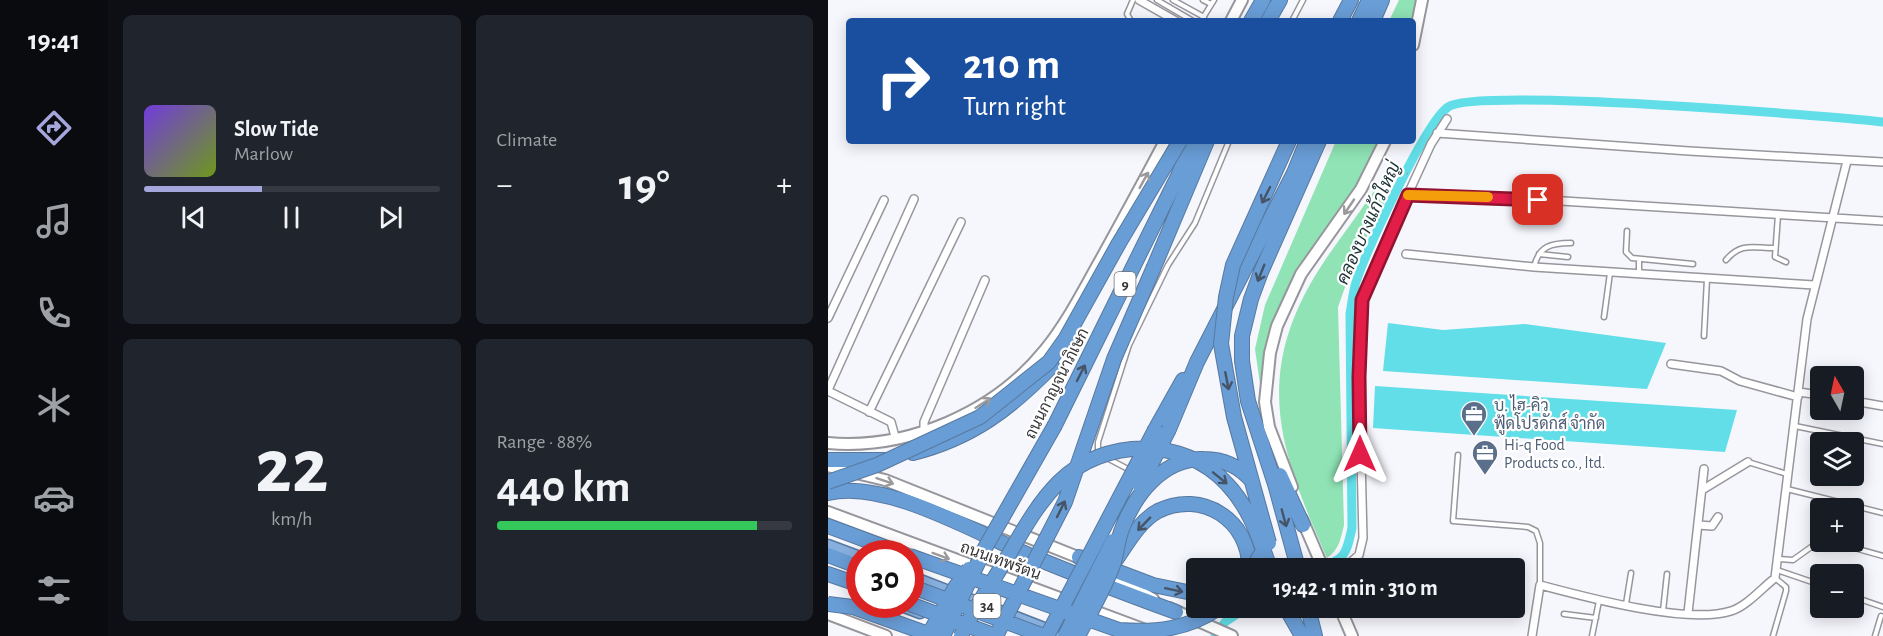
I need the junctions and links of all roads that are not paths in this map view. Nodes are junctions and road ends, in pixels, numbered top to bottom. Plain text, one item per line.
1 (1133, 0) edge
2 (1139, 0) edge
3 (1156, 0) edge
4 (1173, 0) edge
5 (1203, 0) edge
6 (1242, 0) edge
7 (1257, 0) edge
8 (1263, 0) edge
9 (1280, 0) edge
10 (1303, 0) edge
11 (1351, 0) edge
12 (1369, 0) edge
13 (1382, 0) edge
14 (1422, 0) edge
15 (1212, 2) edge
16 (1129, 18) edge
17 (1171, 18) edge
18 (1187, 18) edge
19 (1200, 18) edge
20 (1203, 18) edge
21 (1233, 18) edge
22 (1248, 18) edge
23 (1253, 18) edge
24 (1270, 18) edge
25 (1294, 18) edge
26 (1342, 18) edge
27 (1360, 18) edge
28 (1373, 18) edge
29 (1416, 23) edge
30 (1447, 119) dead end
31 (1437, 133) junction
32 (1164, 144) edge
33 (1180, 144) edge
34 (1180, 144) edge
35 (1191, 144) edge
36 (1206, 144) edge
37 (1228, 144) edge
38 (1288, 144) edge
39 (1306, 144) edge
40 (1318, 144) edge
41 (1383, 144) edge
42 (1847, 161) junction
43 (1883, 162) edge
44 (1408, 195) junction
45 (914, 199) dead end
46 (884, 200) dead end
47 (1778, 215) junction
48 (1834, 218) junction
49 (1883, 221) edge
50 (961, 222) dead end
51 (1627, 231) dead end
52 (1571, 243) dead end
53 (1774, 248) junction
54 (1406, 254) dead end
55 (1538, 254) junction
56 (1568, 257) dead end
57 (1639, 259) junction
58 (1726, 260) dead end
59 (1786, 262) dead end
60 (1693, 264) dead end
61 (1534, 267) junction
62 (1610, 272) junction
63 (1639, 274) junction
64 (1707, 279) junction
65 (985, 280) dead end
66 (1814, 285) junction
67 (1604, 317) dead end
68 (828, 318) edge
69 (1704, 336) dead end
70 (1671, 364) dead end
71 (828, 391) edge
72 (1798, 394) junction
73 (1810, 395) edge
74 (1248, 402) junction
75 (1864, 403) edge
76 (1883, 406) edge
77 (868, 412) junction
78 (1794, 426) junction
79 (1162, 430) junction
80 (924, 432) junction
81 (896, 440) junction
82 (828, 443) edge
83 (1883, 444) edge
84 (1458, 455) dead end
85 (828, 460) edge
86 (1748, 462) joint
87 (828, 466) edge
88 (1126, 468) dead end
89 (1704, 469) dead end
90 (1788, 474) junction
91 (828, 482) edge
92 (1786, 488) junction
93 (1702, 490) junction
94 (828, 493) edge
95 (828, 512) edge
96 (1883, 513) edge
97 (1718, 517) dead end
98 (1303, 525) junction
99 (1698, 525) junction
100 (828, 526) edge
101 (866, 540) edge
102 (828, 546) edge
103 (985, 548) junction
104 (1810, 548) edge
105 (1864, 551) edge
106 (846, 553) edge
107 (828, 555) edge
108 (1883, 556) edge
109 (1079, 557) junction
110 (1250, 558) edge
111 (1258, 558) edge
112 (1266, 558) edge
113 (1273, 558) edge
114 (1295, 558) edge
115 (1318, 558) edge
116 (1356, 558) edge
117 (1779, 559) junction
118 (924, 561) edge
119 (846, 562) edge
120 (1113, 564) junction
121 (1630, 573) dead end
122 (1667, 574) dead end
123 (1776, 574) junction
124 (831, 579) edge
125 (924, 582) edge
126 (1810, 582) edge
127 (846, 584) edge
128 (1540, 585) junction
129 (924, 591) edge
130 (1186, 593) edge
131 (1864, 600) edge
132 (1599, 601) junction
133 (828, 604) edge
134 (1626, 604) junction
135 (1883, 607) edge
136 (924, 609) edge
137 (1663, 611) junction
138 (1176, 612) junction
139 (1688, 613) junction
140 (828, 614) edge
141 (924, 614) edge
142 (1564, 614) dead end
143 (1881, 616) dead end
144 (1199, 618) edge
145 (1292, 618) edge
146 (1310, 618) edge
147 (1344, 618) edge
148 (1596, 618) junction
149 (886, 636) edge
150 (928, 636) edge
151 (934, 636) edge
152 (943, 636) edge
153 (961, 636) edge
154 (982, 636) edge
155 (996, 636) edge
156 (1046, 636) edge
157 (1064, 636) edge
158 (1078, 636) edge
159 (1163, 636) edge
160 (1232, 636) edge
161 (1302, 636) edge
162 (1315, 636) edge
163 (1352, 636) edge
164 (1532, 636) edge
165 (1593, 636) edge
166 (1773, 636) edge
167 (1875, 636) edge

1 - 16 lane
2 - 17 street
3 - 18 lane
4 - 19 lane
5 - 15 lane
6 - 21 main road
7 - 22 highway
8 - 23 highway
9 - 24 highway
10 - 25 lane
11 - 26 highway
12 - 27 highway
13 - 28 highway
14 - 29 main road
15 - 20 lane
30 - 31 street
31 - 42 street
31 - 44 street
80 -> 32 main road
33 - 85 highway
34 - 91 highway, bridge
103 -> 35 highway, ถนนกาญจนาภิเษก / 9, bridge
155 -> 36 highway, bridge
37 - 88 lane
38 -> 113 highway, bridge
39 - 79 highway
40 -> 74 highway
41 -> 98 main road
42 - 43 street
42 - 48 street
44 - 47 street
44 - 116 street
45 - 71 street
46 - 68 street
47 - 48 street
47 - 53 lane
48 - 49 street
48 - 66 street
50 - 77 street
51 - 57 lane
52 - 55 lane
53 - 58 lane
53 - 59 lane
54 - 61 street
55 - 56 lane
55 - 61 lane
57 - 60 lane
57 - 63 lane
61 - 62 street
62 - 63 street
62 - 67 lane
63 - 64 street
64 - 66 street
64 - 69 lane
65 - 80 street
66 - 72 street
70 - 72 street
71 - 77 street
72 - 73 street
72 - 78 street
74 - 98 highway
74 -> 114 highway
75 - 76 street
77 - 81 street
78 - 83 lane
78 - 90 street
79 - 156 highway, bridge
79 - 157 highway, bridge
80 - 81 main road
81 - 82 main road
84 - 128 lane
86 - 90 lane
86 - 93 street
87 -> 109 main road
89 - 93 street
90 - 92 street
92 - 96 lane
92 - 117 street
93 - 99 street
94 - 138 highway
95 -> 159 main road, ถนนเทพรัตน / 34
97 - 99 street
98 - 115 main road
99 - 139 street
100 - 101 highway
102 - 106 highway
103 - 150 highway, bridge
103 - 152 highway, ถนนกาญจนาภิเษก / 9, bridge
104 - 117 lane
105 - 108 lane
107 - 119 highway
109 -> 130 highway
109 - 138 main road
110 -> 120 highway
111 - 120 highway, bridge
153 -> 112 highway, bridge
117 - 123 street
118 - 144 highway, bridge
120 - 158 highway, bridge
121 - 134 lane
122 - 137 lane
123 - 126 lane
123 - 139 street
123 - 166 lane
124 - 127 highway
125 - 157 highway, 34
128 - 132 street
128 - 164 street
129 - 156 highway, bridge
131 - 135 lane
132 - 134 street
132 - 148 lane
133 - 151 highway, bridge
134 - 137 street
136 - 155 highway, bridge
137 - 139 street
138 - 160 main road
140 - 149 main road
141 - 154 highway, 34
142 - 148 lane
143 - 167 lane
145 - 161 highway
146 - 162 highway
147 - 163 main road
148 - 165 lane

